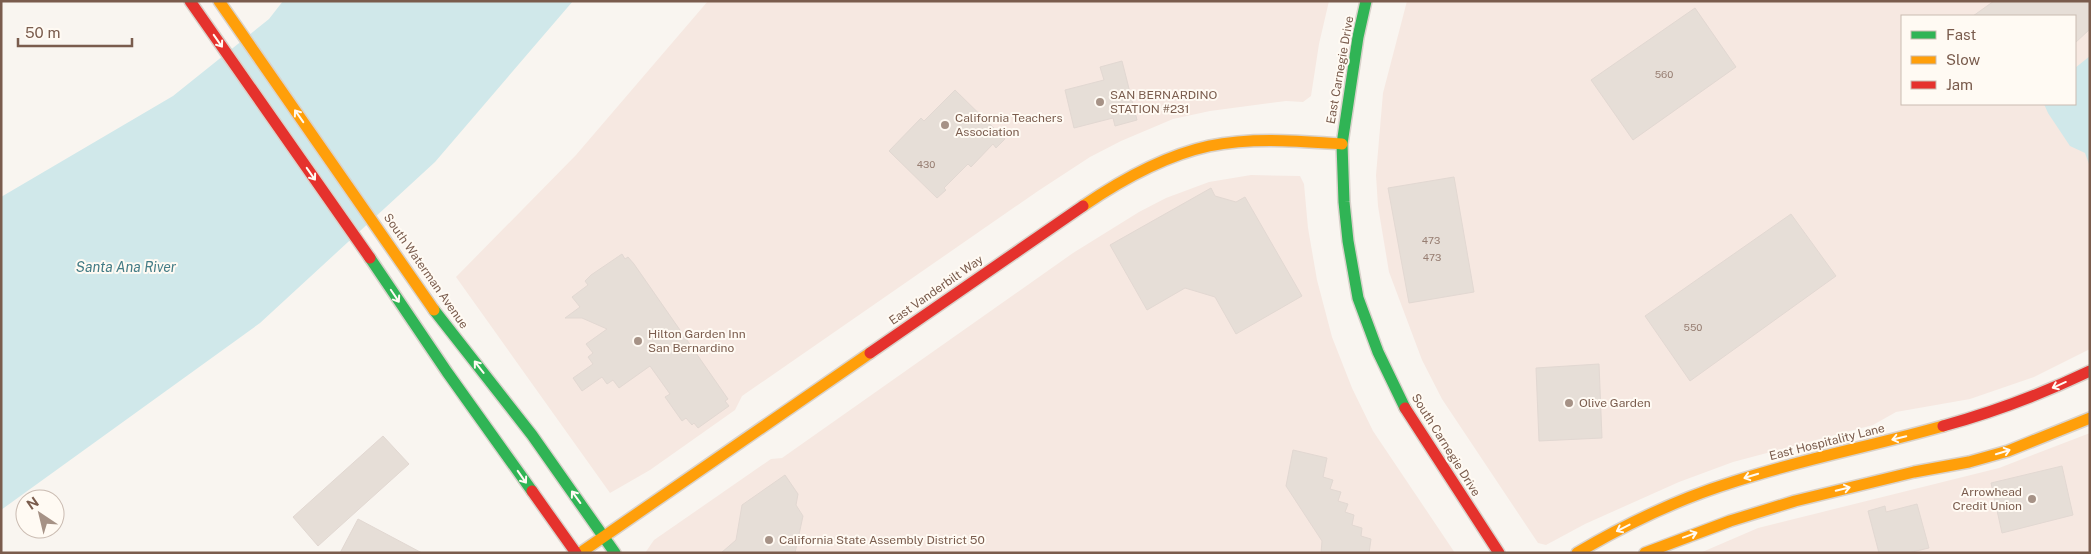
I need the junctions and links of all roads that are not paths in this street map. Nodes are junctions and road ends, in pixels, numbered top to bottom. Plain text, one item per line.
1 (190, 1) edge
2 (219, 1) edge
3 (1366, 1) edge
4 (1342, 144) junction
5 (2090, 371) edge
6 (2090, 418) edge
7 (604, 537) junction
8 (576, 553) edge
9 (580, 553) edge
10 (615, 553) edge
11 (1498, 553) edge
12 (1577, 553) edge
13 (1645, 553) edge

1 -> 8 main road
7 -> 2 main road, South Waterman Avenue
3 - 4 main road, East Carnegie Drive
4 - 7 main road, East Vanderbilt Way
4 - 11 main road, South Carnegie Drive
5 -> 12 main road, East Hospitality Lane
13 -> 6 main road
7 - 9 main road, East Vanderbilt Way
7 - 10 main road, South Waterman Avenue

